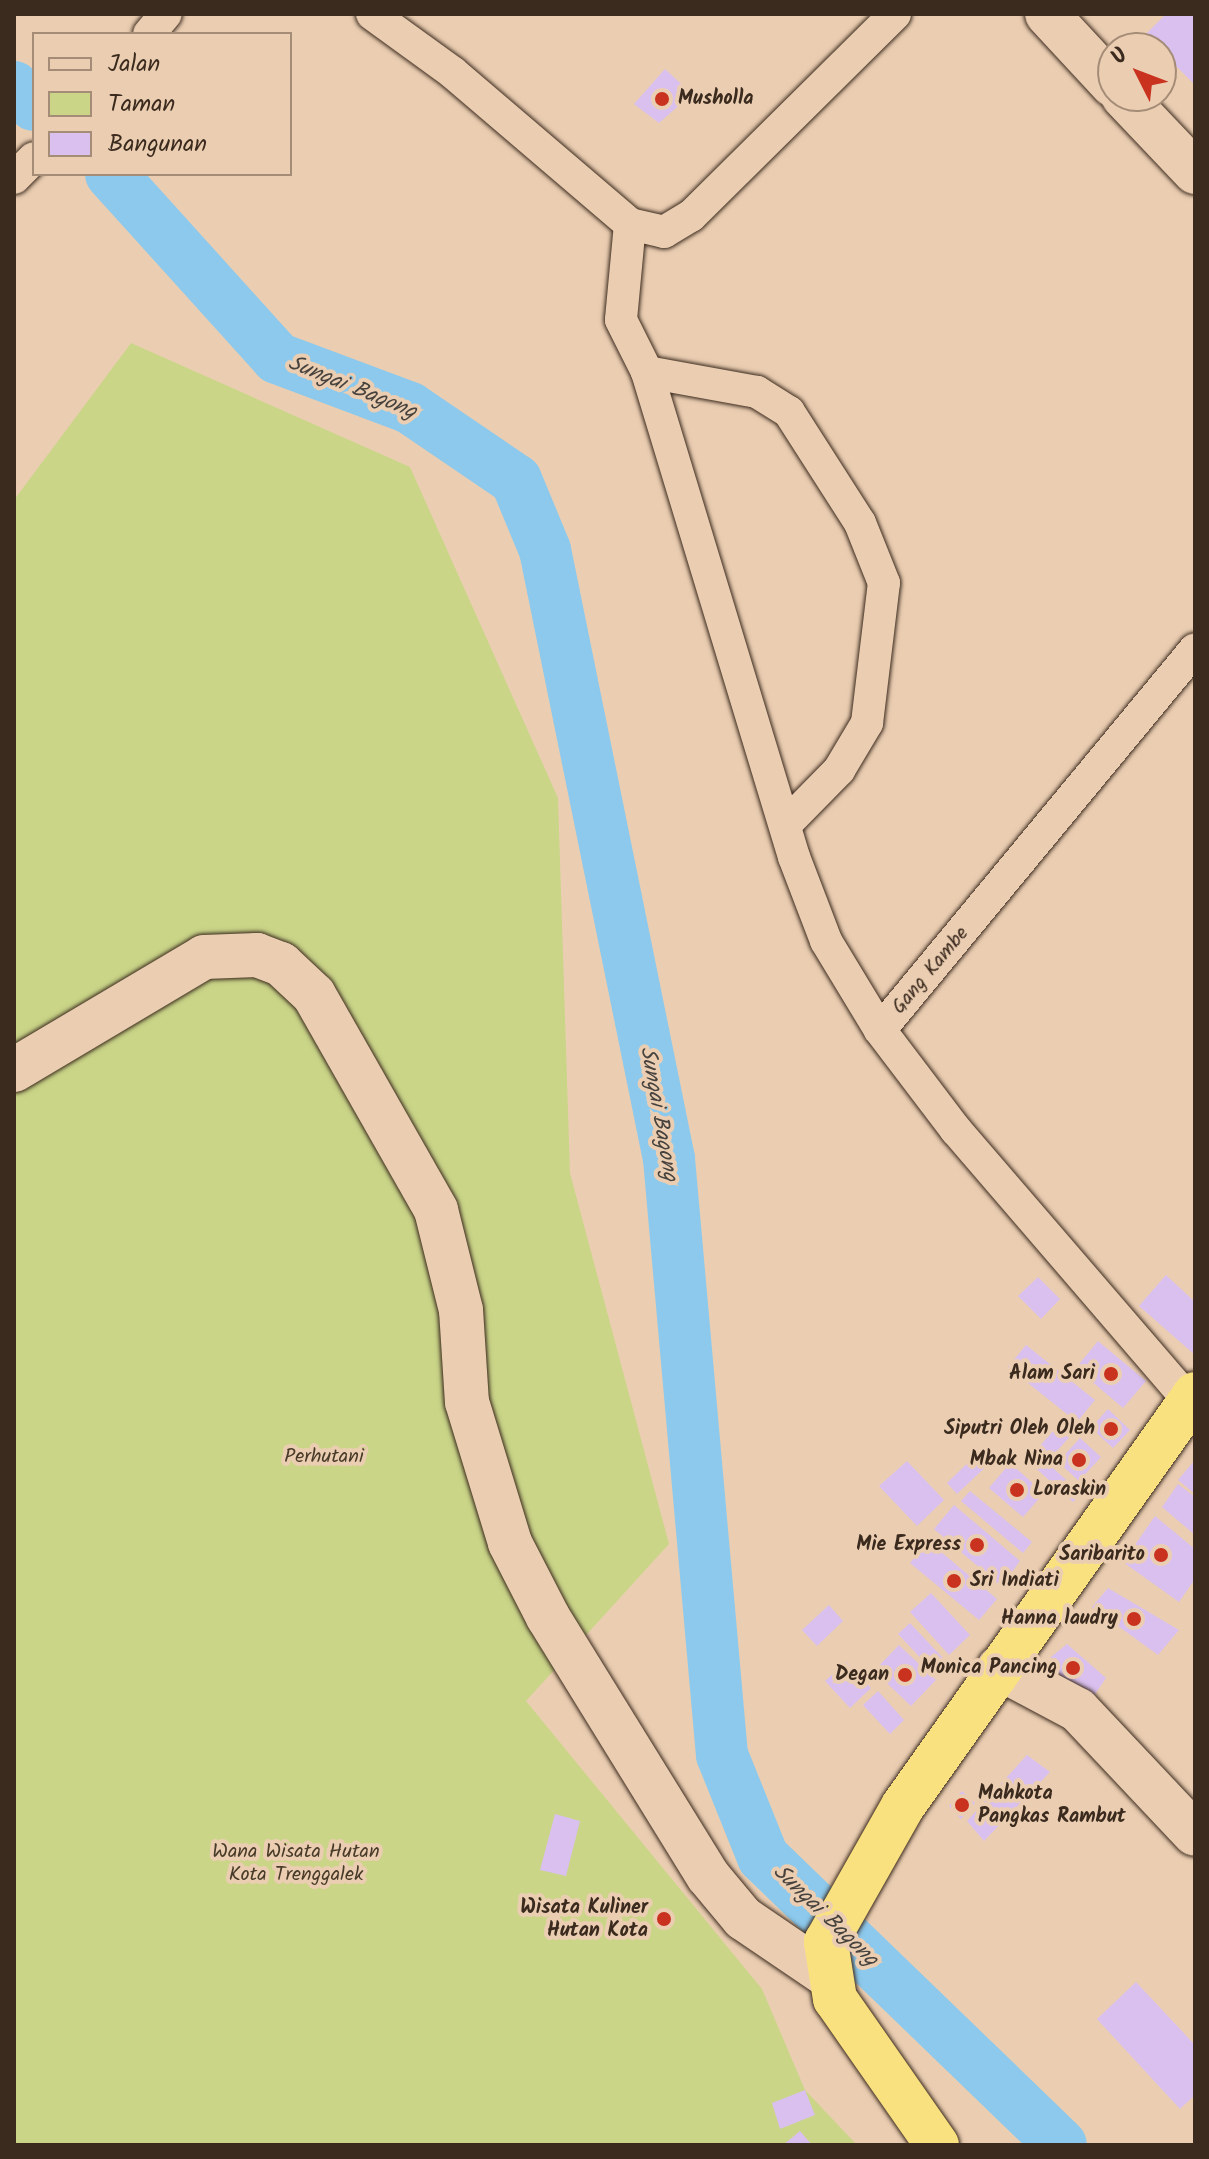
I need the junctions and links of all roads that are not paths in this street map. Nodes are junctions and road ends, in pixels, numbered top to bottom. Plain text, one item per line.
1 (166, 14) edge
2 (372, 14) edge
3 (895, 14) edge
4 (1047, 14) edge
5 (151, 32) edge
6 (1097, 68) edge
7 (1138, 112) edge
8 (1195, 172) edge
9 (630, 224) junction
10 (647, 372) junction
11 (1195, 649) edge
12 (786, 824) junction
13 (880, 1030) junction
14 (14, 1070) edge
15 (1192, 1398) edge
16 (999, 1668) junction
17 (1194, 1831) edge
18 (827, 1958) junction
19 (937, 2145) edge

1 - 5 street
2 - 9 street
3 - 9 street
4 - 6 street
7 - 8 street
9 - 10 street
10 - 12 street
10 - 12 street
11 - 13 street, Gang Kambe
12 - 13 street
13 - 15 street, Gang Kambe
14 - 18 street
15 - 16 highway
16 - 17 street
16 - 18 highway
18 - 19 highway

